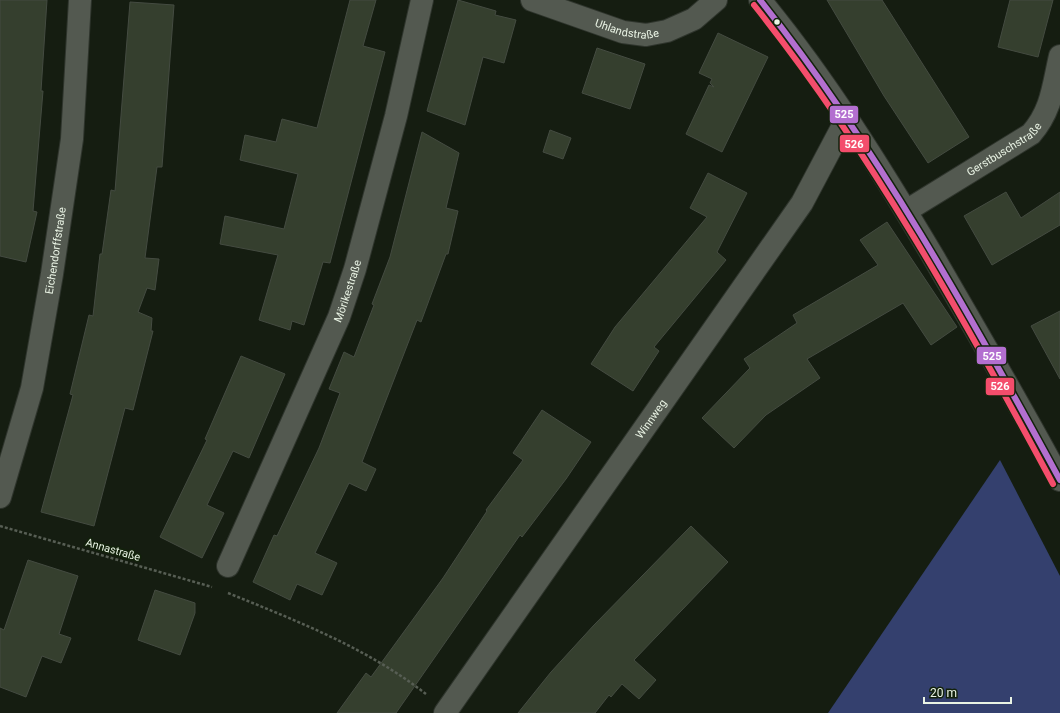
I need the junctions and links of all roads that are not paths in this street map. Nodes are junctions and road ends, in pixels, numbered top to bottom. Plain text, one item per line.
1 (80, 0) edge
2 (422, 0) edge
3 (532, 0) edge
4 (716, 0) edge
5 (760, 0) edge
6 (1060, 56) edge
7 (847, 118) junction
8 (906, 211) junction
9 (1060, 480) edge
10 (0, 497) edge
11 (228, 566) dead end
12 (446, 712) edge

1 - 10 street, Eichendorffstraße
2 - 11 street, Mörikestraße
3 - 4 street, Uhlandstraße
5 - 7 street
6 - 8 street, Gerstbuschstraße
7 - 8 street
7 - 12 street, Winnweg
8 - 9 street

